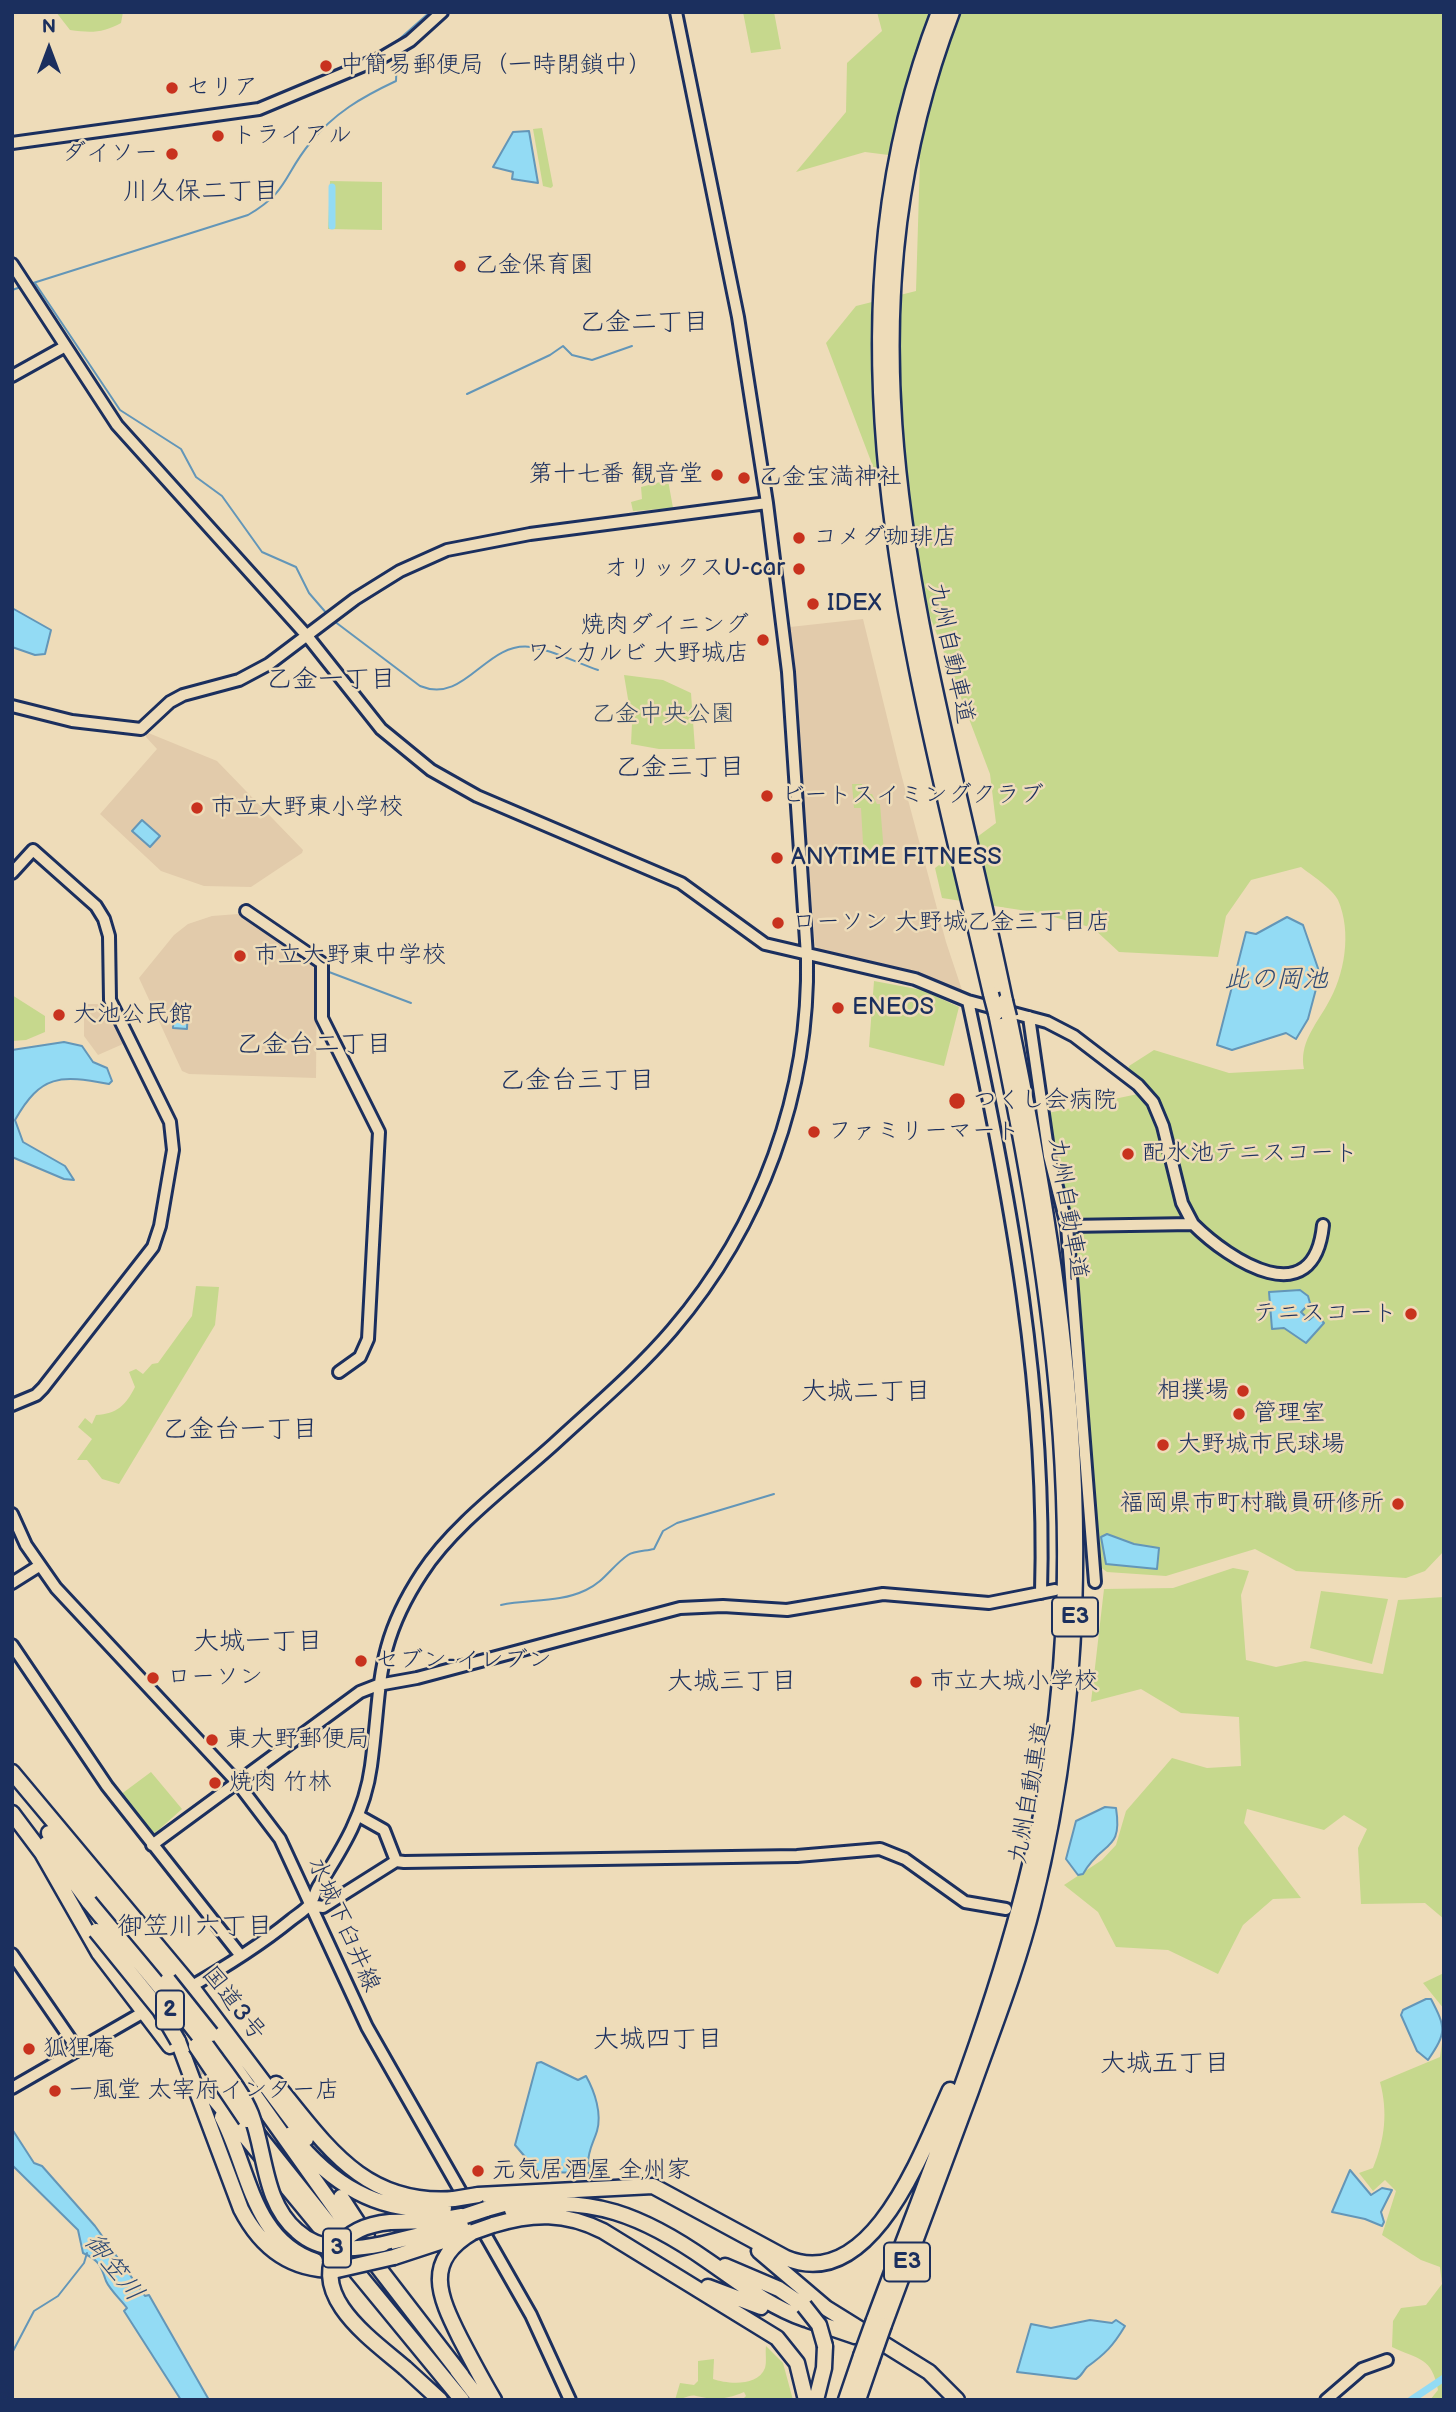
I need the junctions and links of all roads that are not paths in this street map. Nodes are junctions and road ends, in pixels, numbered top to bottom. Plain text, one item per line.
1 (442, 12) edge
2 (677, 12) edge
3 (939, 12) edge
4 (952, 12) edge
5 (12, 143) edge
6 (12, 264) edge
7 (64, 347) junction
8 (12, 376) edge
9 (767, 503) junction
10 (308, 637) junction
11 (12, 706) edge
12 (12, 873) edge
13 (246, 911) dead end
14 (807, 956) junction
15 (968, 1000) junction
16 (1003, 1010) junction
17 (1029, 1017) junction
18 (1193, 1224) junction
19 (1323, 1225) dead end
20 (1068, 1226) junction
21 (339, 1372) dead end
22 (12, 1405) edge
23 (12, 1514) edge
24 (39, 1566) junction
25 (1095, 1582) dead end
26 (12, 1583) edge
27 (1055, 1590) dead end
28 (1041, 1593) junction
29 (12, 1645) edge
30 (377, 1685) junction
31 (12, 1772) edge
32 (236, 1781) junction
33 (12, 1784) edge
34 (12, 1800) edge
35 (12, 1813) edge
36 (359, 1816) junction
37 (152, 1845) junction
38 (42, 1853) junction
39 (1032, 1858) junction
40 (396, 1861) junction
41 (89, 1902) junction
42 (310, 1905) junction
43 (1006, 1909) dead end
44 (12, 1954) edge
45 (241, 1956) junction
46 (191, 1986) junction
47 (208, 2007) junction
48 (143, 2013) junction
49 (174, 2043) junction
50 (78, 2050) junction
51 (12, 2088) edge
52 (298, 2143) junction
53 (341, 2197) tunnel mouth
54 (486, 2210) junction
55 (464, 2215) junction
56 (724, 2225) junction
57 (337, 2267) junction
58 (690, 2282) junction
59 (805, 2312) junction
60 (883, 2324) junction
61 (1387, 2360) dead end
62 (870, 2361) junction
63 (456, 2381) junction
64 (440, 2400) edge
65 (461, 2400) edge
66 (480, 2400) edge
67 (494, 2400) edge
68 (570, 2400) edge
69 (806, 2400) edge
70 (816, 2400) edge
71 (846, 2400) edge
72 (858, 2400) edge
73 (869, 2400) edge
74 (947, 2400) edge
75 (957, 2400) edge
76 (1326, 2400) edge

1 - 5 street
2 - 9 street
3 - 16 highway, 九州自動車道 / E3, bridge
4 - 16 highway, 九州自動車道 / E3
6 - 7 street
7 - 8 street
7 - 10 street
9 - 10 street
9 - 14 street
10 - 11 street
10 - 14 street
12 - 22 street
13 - 21 street
14 - 15 street
14 - 30 street
15 - 17 street
15 - 28 street
16 - 39 highway, 九州自動車道 / E3
16 - 60 highway, 九州自動車道 / E3
17 - 18 street
17 - 20 street
18 - 19 street
18 - 20 street
20 - 25 street
23 - 24 street, 水城下臼井線
24 - 26 street
24 - 32 street, 水城下臼井線
27 - 28 street
28 - 30 street
29 - 37 street
30 - 32 street
30 - 36 street
31 - 46 highway, 国道3号
32 - 37 street
32 - 42 street, 水城下臼井線
33 - 52 highway, 2, bridge
34 - 41 highway, 2
35 - 38 highway
36 - 40 street
36 - 42 street
37 - 45 street
38 - 48 highway
38 - 49 highway, bridge
39 - 56 highway
39 - 60 highway, 九州自動車道 / E3
40 - 42 street
40 - 43 street
41 - 55 highway, bridge
41 - 63 highway, 2, bridge
42 - 45 street
42 - 68 street, 水城下臼井線
44 - 50 street
45 - 46 street
46 - 47 highway, 国道3号
46 - 48 street
47 - 52 highway, 国道3号
47 - 55 highway
48 - 49 highway
48 - 50 street
49 - 57 highway
50 - 51 street
52 - 55 highway
52 - 63 highway
53 - 63 highway, 3
54 - 55 highway, bridge
54 - 55 highway
54 - 56 highway
54 - 58 highway
54 - 59 highway
55 - 57 highway, bridge
55 - 64 highway, bridge
55 - 67 highway
56 - 75 highway
57 - 63 highway, 3
58 - 59 highway
58 - 69 highway
59 - 70 highway, bridge
59 - 74 highway
60 - 62 highway, 九州自動車道 / E3, bridge
61 - 76 street
62 - 71 highway, 九州自動車道 / E3
62 - 72 highway, 九州自動車道 / E3
62 - 73 highway
63 - 65 highway, 3
63 - 66 highway, 3

